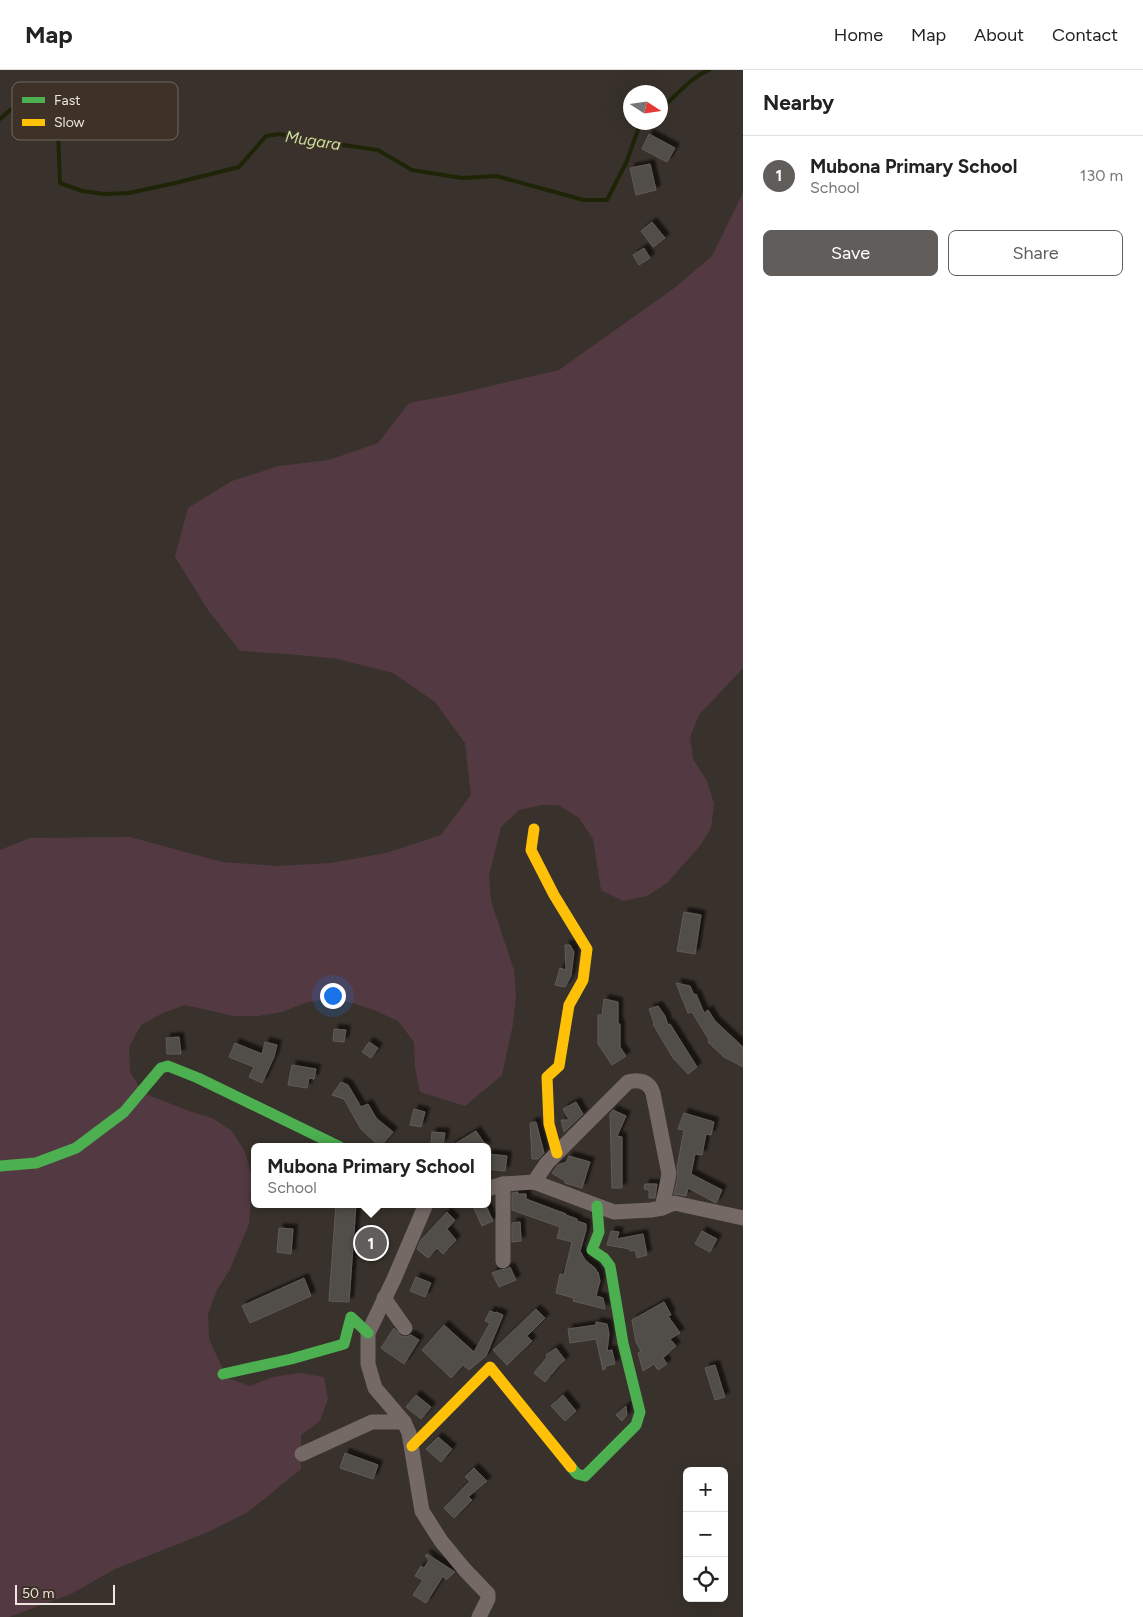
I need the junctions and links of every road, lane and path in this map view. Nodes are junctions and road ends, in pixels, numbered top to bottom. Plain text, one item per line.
1 (534, 829) dead end
2 (332, 1143) edge
3 (557, 1153) junction
4 (0, 1166) edge
5 (534, 1182) junction
6 (503, 1184) junction
7 (491, 1188) edge
8 (597, 1206) junction
9 (424, 1208) edge
10 (662, 1208) junction
11 (743, 1218) edge
12 (503, 1261) dead end
13 (384, 1298) junction
14 (405, 1328) dead end
15 (368, 1333) junction
16 (223, 1374) dead end
17 (404, 1422) junction
18 (412, 1446) junction
19 (302, 1454) dead end
20 (479, 1617) edge

1 - 3 street
2 - 4 street
3 - 5 street
3 - 10 street
5 - 6 street
5 - 8 street
6 - 7 street
6 - 12 street
8 - 10 street
8 - 18 street
9 - 13 street
10 - 11 street
13 - 14 street
13 - 15 street
15 - 16 street
15 - 17 street
17 - 18 street
17 - 19 street
18 - 20 street

